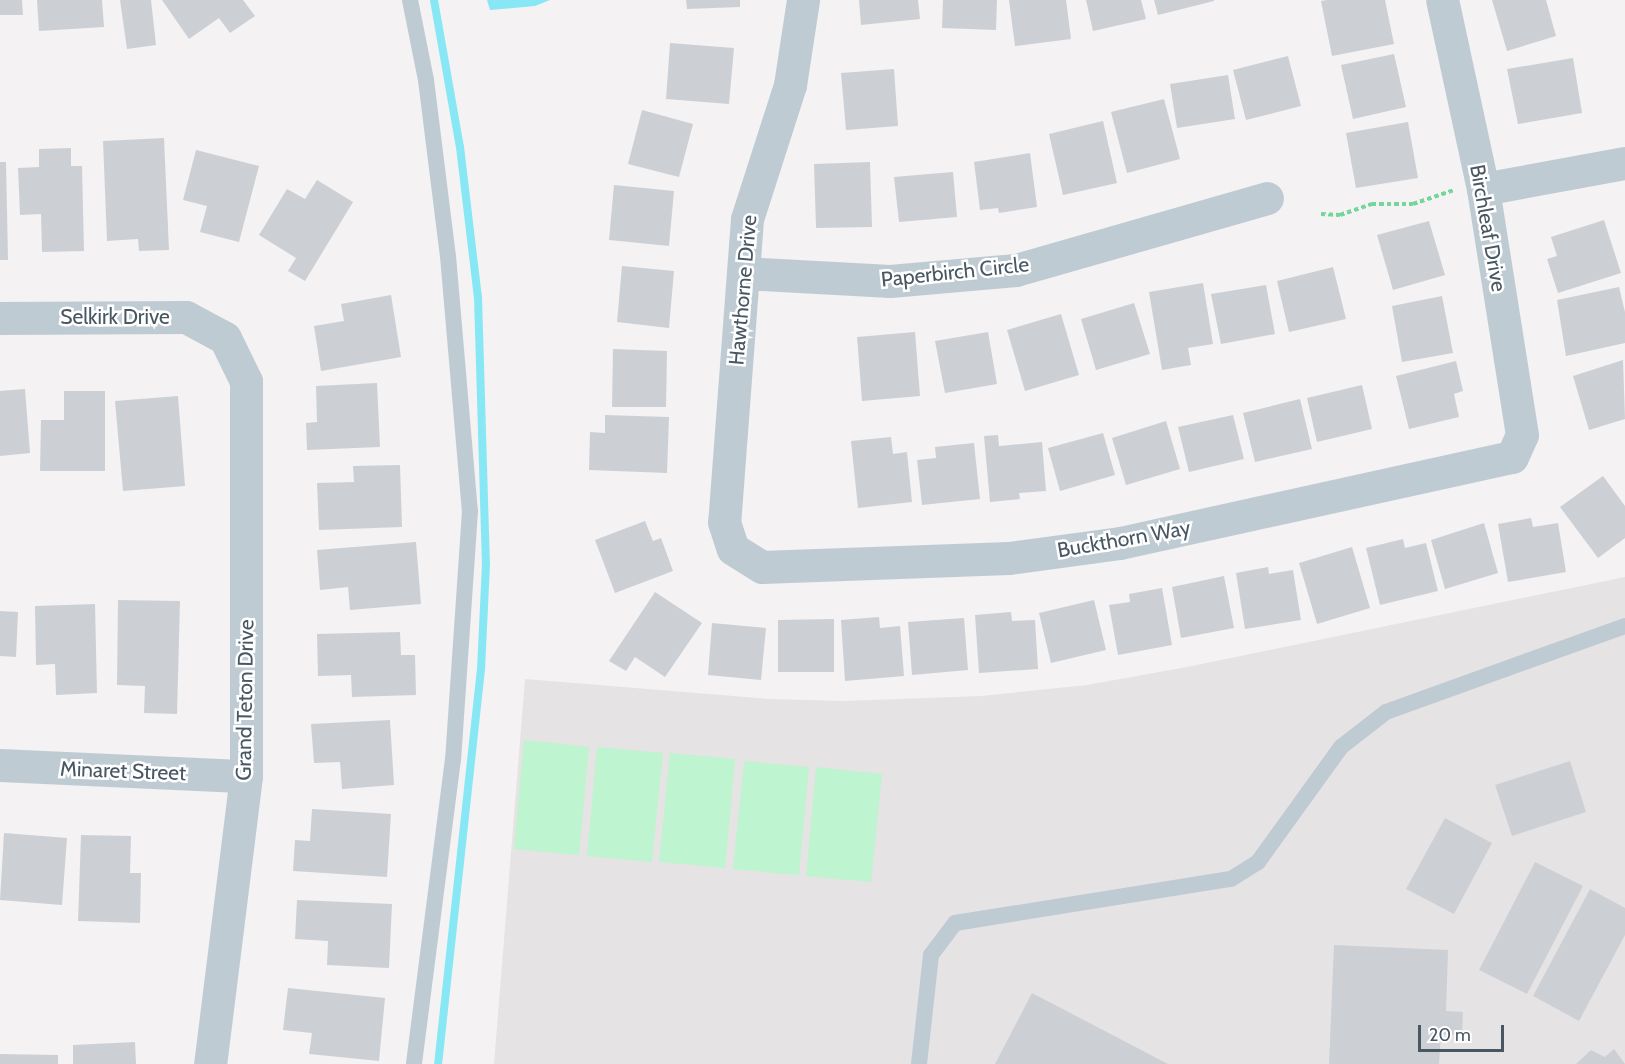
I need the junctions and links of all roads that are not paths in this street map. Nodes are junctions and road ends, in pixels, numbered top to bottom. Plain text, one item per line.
1 (410, 0) edge
2 (803, 0) edge
3 (1442, 0) edge
4 (1625, 163) edge
5 (1469, 189) junction
6 (1267, 198) dead end
7 (742, 273) junction
8 (0, 318) edge
9 (225, 338) joint
10 (1512, 457) joint
11 (733, 549) joint
12 (1625, 626) edge
13 (0, 765) edge
14 (246, 776) junction
15 (210, 1064) edge
16 (414, 1064) edge
17 (920, 1064) edge

1 - 16 lane
2 - 7 street, Hawthorne Drive
3 - 5 street, Birchleaf Drive
4 - 5 street
5 - 10 street, Birchleaf Drive
6 - 7 street, Paperbirch Circle
7 - 11 street, Hawthorne Drive
8 - 9 street, Selkirk Drive
9 - 14 street, Grand Teton Drive
10 - 11 street, Buckthorn Way
12 - 17 lane
13 - 14 street, Minaret Street
14 - 15 street, Grand Teton Drive

